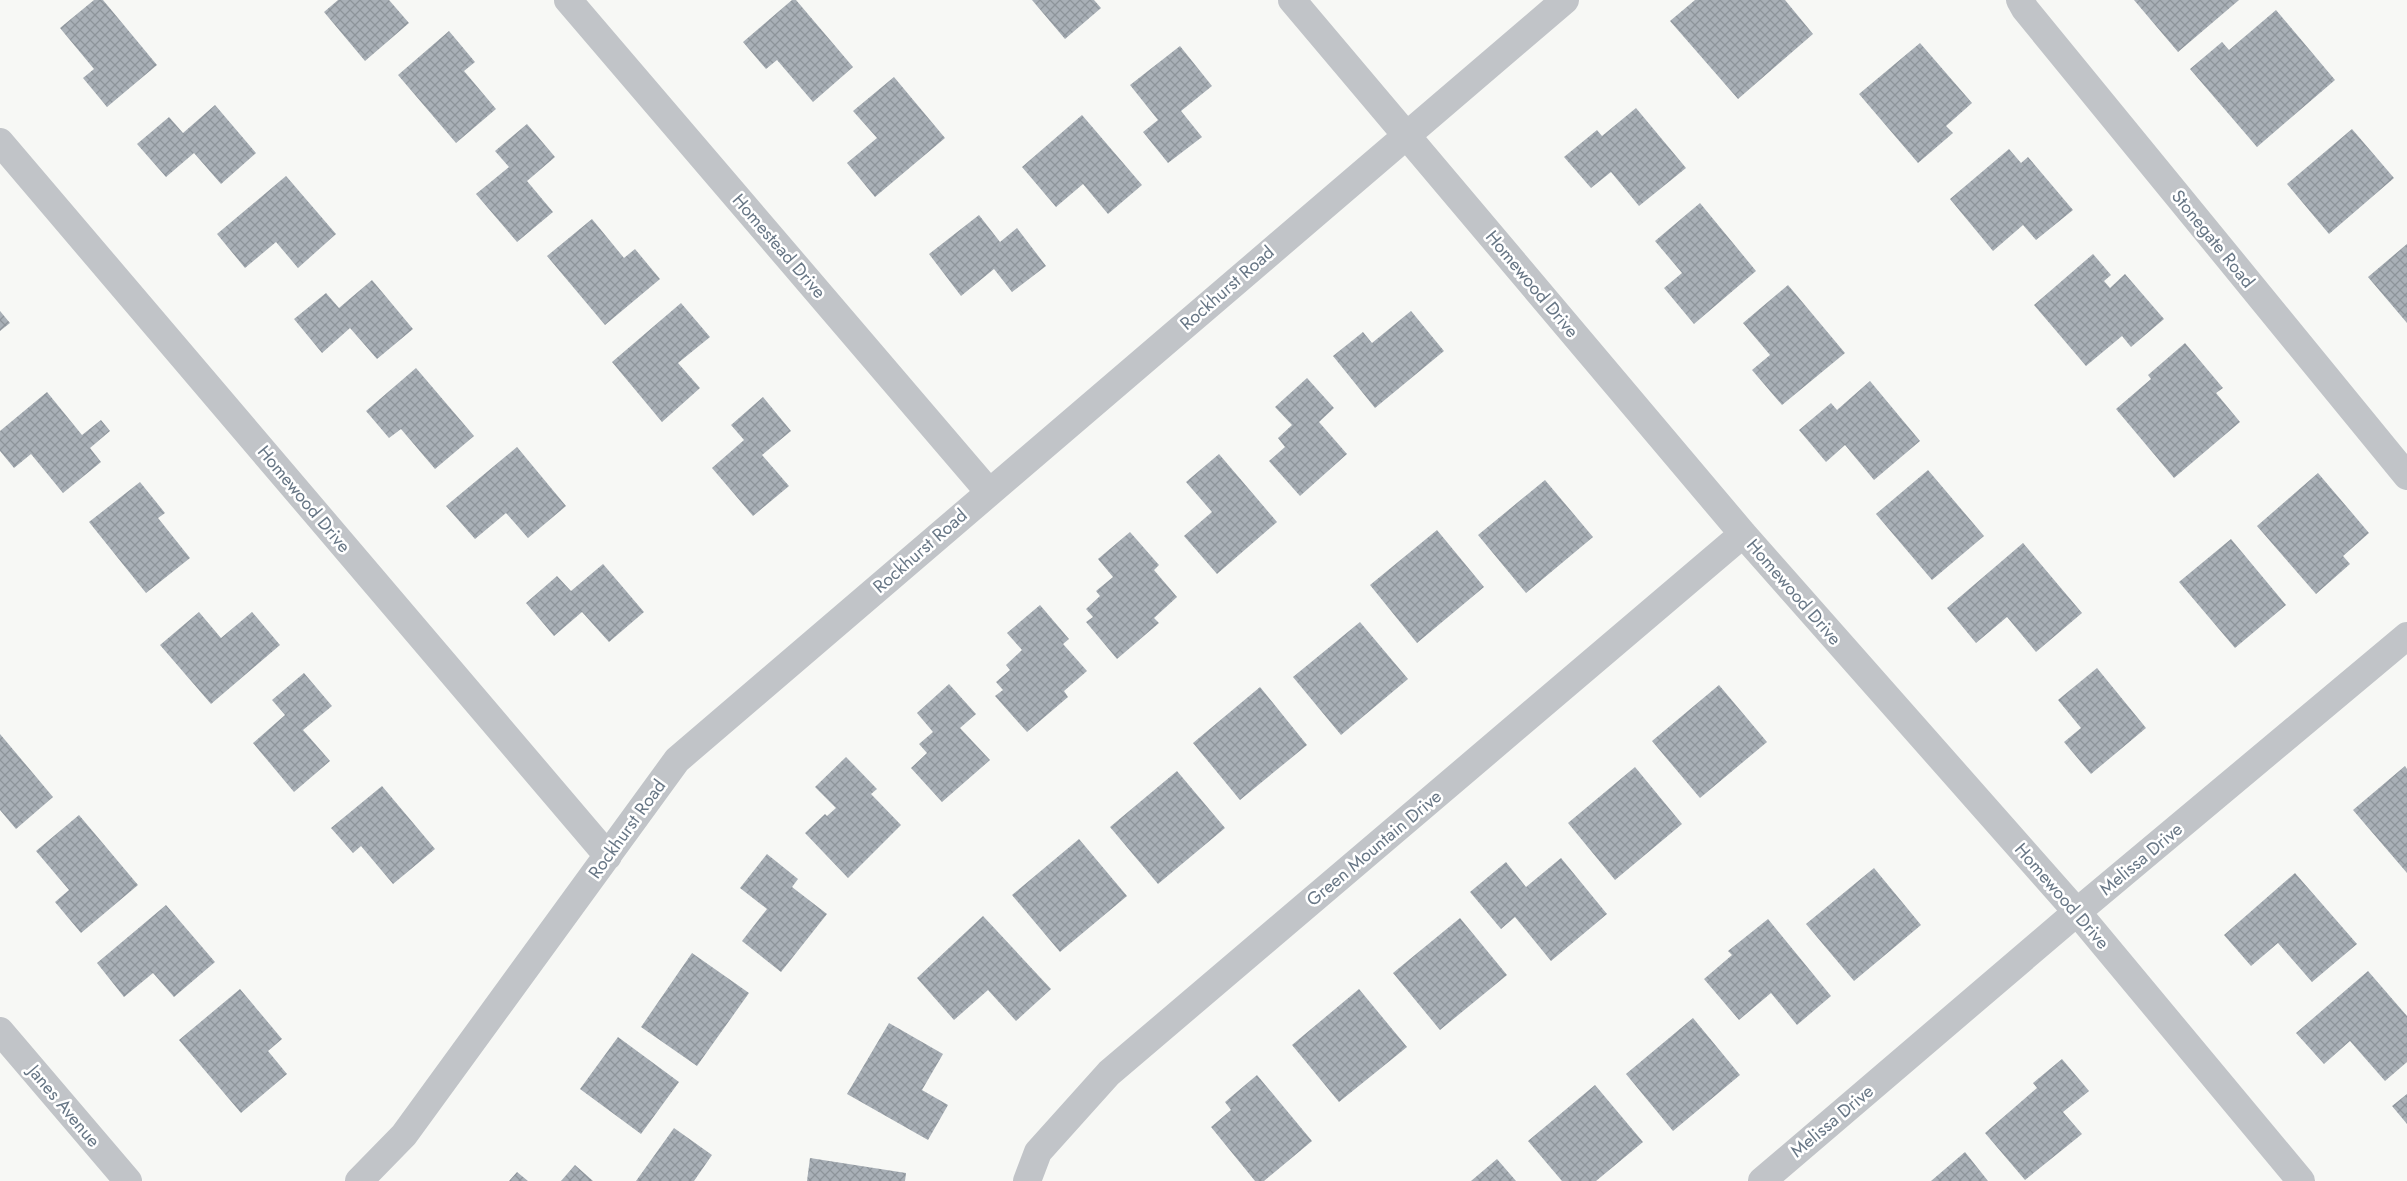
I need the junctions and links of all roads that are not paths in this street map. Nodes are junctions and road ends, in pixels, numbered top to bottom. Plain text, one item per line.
1 (568, 0) edge
2 (1292, 0) edge
3 (1564, 0) edge
4 (2020, 0) edge
5 (1406, 135) junction
6 (0, 142) edge
7 (2407, 476) edge
8 (989, 492) junction
9 (1742, 534) junction
10 (2407, 636) edge
11 (608, 856) junction
12 (2077, 912) junction
13 (0, 1031) edge
14 (128, 1181) edge
15 (359, 1181) edge
16 (1027, 1181) edge
17 (1762, 1181) edge
18 (2301, 1181) edge

1 - 8 street, Homestead Drive
2 - 5 street, Homewood Drive
3 - 5 street, Rockhurst Road
4 - 7 street, Stonegate Road
5 - 8 street, Rockhurst Road
5 - 9 street, Homewood Drive
6 - 11 street, Homewood Drive
8 - 11 street, Rockhurst Road
9 - 12 street, Homewood Drive
9 - 16 street, Green Mountain Drive
10 - 12 street, Melissa Drive
11 - 15 street, Rockhurst Road
12 - 17 street, Melissa Drive
12 - 18 street, Homewood Drive
13 - 14 street, Janes Avenue

